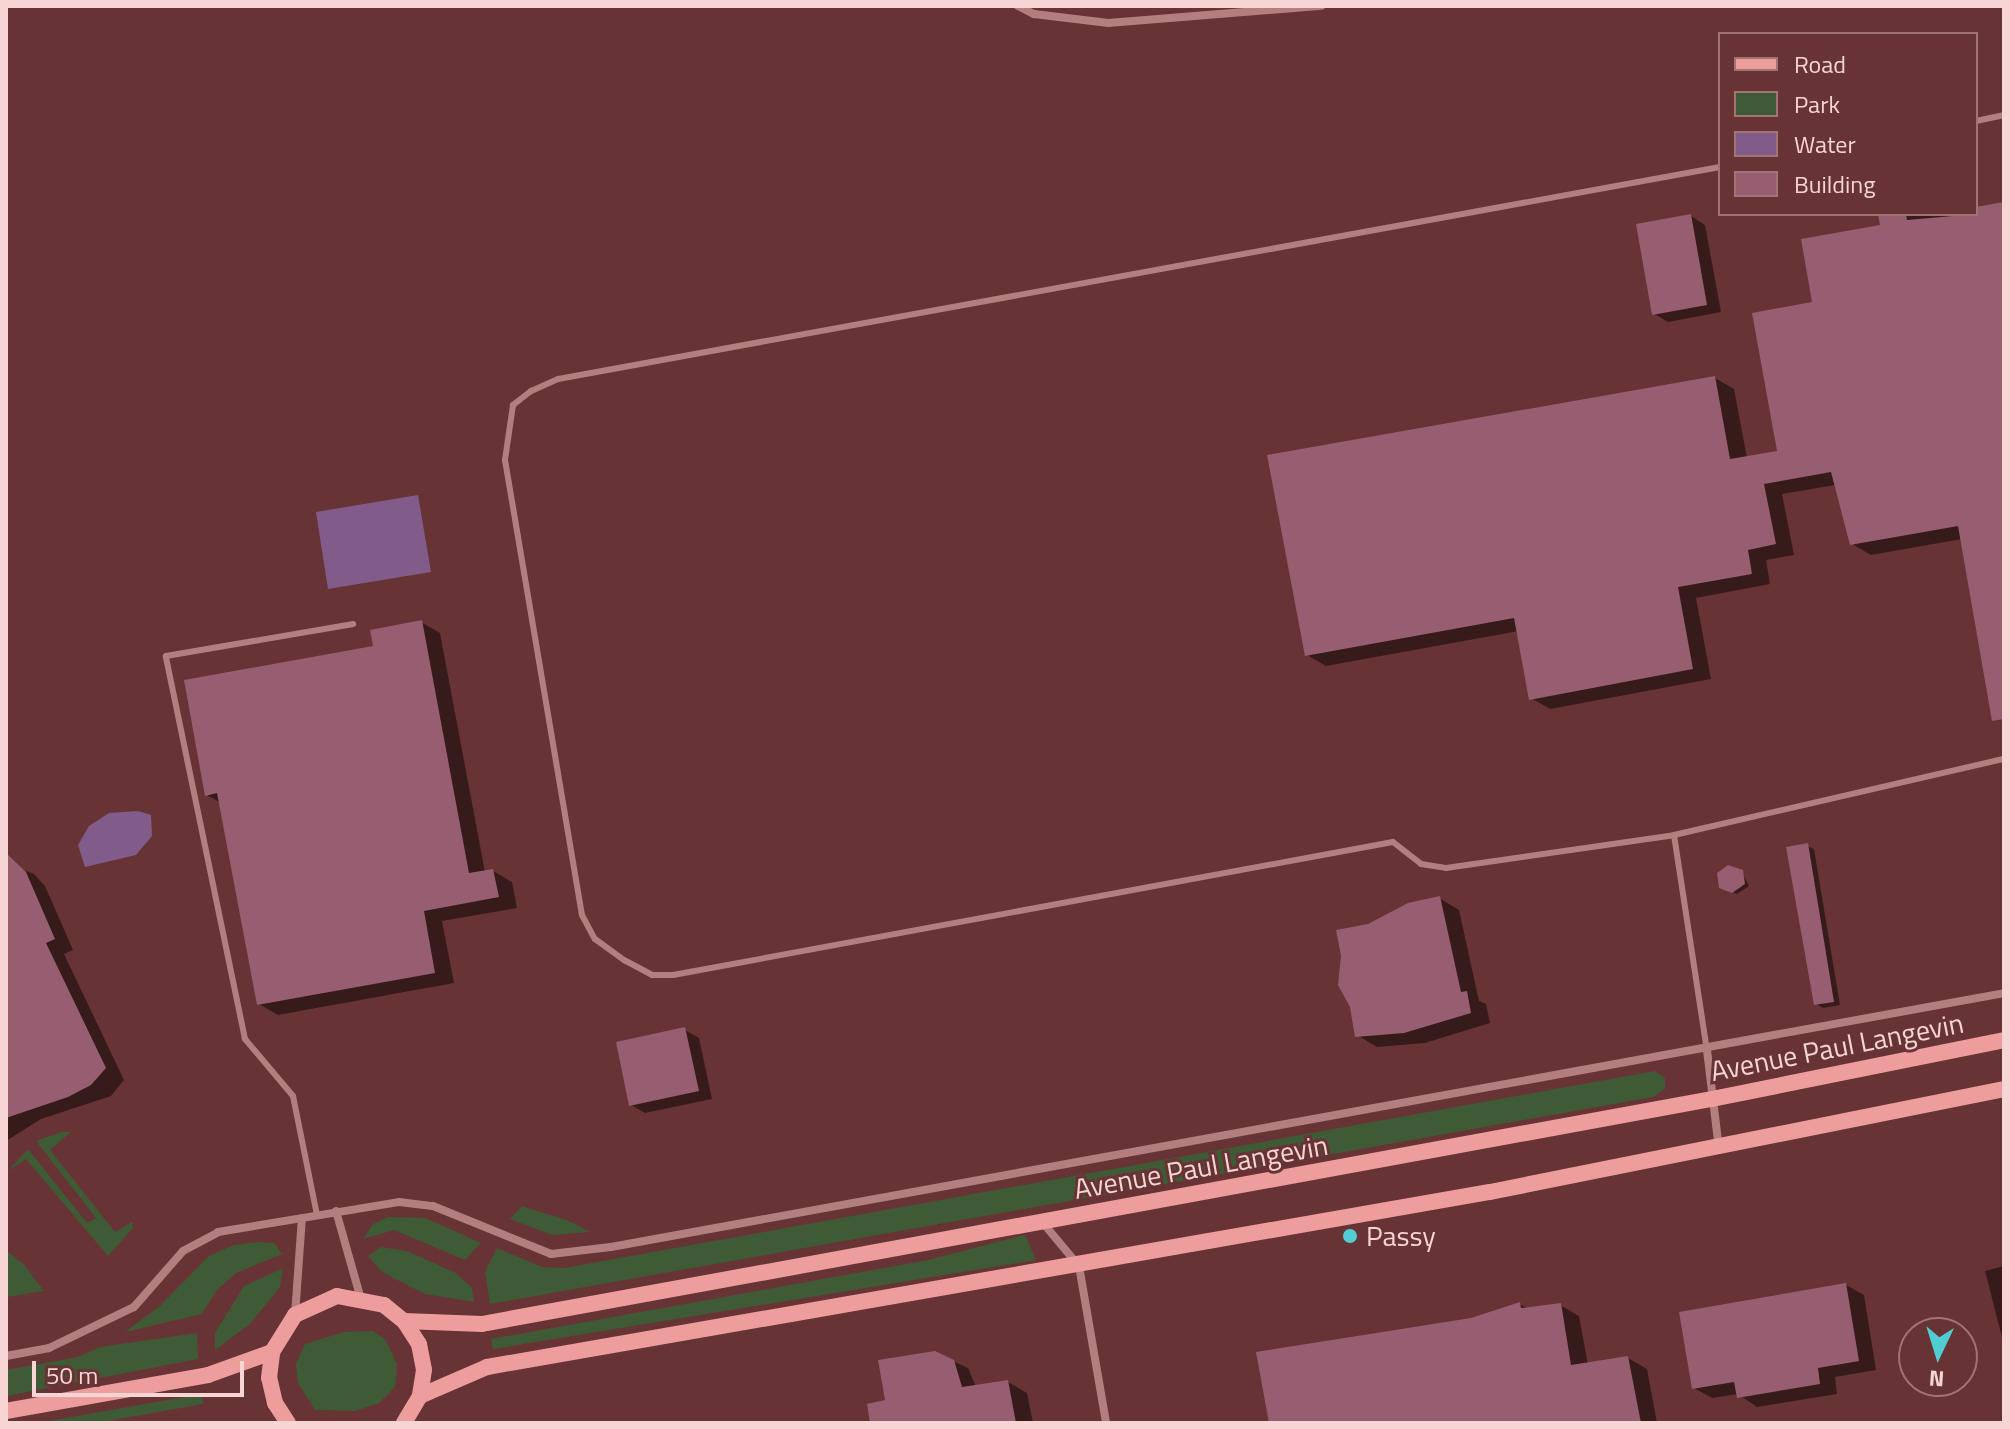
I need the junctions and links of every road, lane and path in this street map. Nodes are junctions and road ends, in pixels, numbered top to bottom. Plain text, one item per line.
1 (1018, 6) edge
2 (1321, 6) edge
3 (2004, 115) edge
4 (1978, 121) edge
5 (1718, 167) edge
6 (353, 624) dead end
7 (2004, 759) edge
8 (1674, 835) junction
9 (2004, 993) edge
10 (2004, 1040) edge
11 (1707, 1050) junction
12 (2004, 1089) edge
13 (1712, 1099) junction
14 (1720, 1150) junction
15 (336, 1211) junction
16 (317, 1215) junction
17 (302, 1218) junction
18 (1043, 1222) junction
19 (1079, 1266) junction
20 (360, 1296) junction
21 (295, 1315) junction
22 (404, 1321) junction
23 (272, 1352) junction
24 (6, 1356) edge
25 (420, 1396) junction
26 (6, 1411) edge
27 (288, 1423) edge
28 (404, 1423) edge
29 (1106, 1423) edge

1 - 2 street
3 - 4 lane
5 - 8 lane
6 - 16 lane
7 - 8 lane
8 - 11 lane
9 - 11 street
10 - 13 main road, Avenue Paul Langevin
11 - 13 street
11 - 15 street
12 - 14 main road
13 - 14 street
13 - 18 main road, Avenue Paul Langevin
14 - 19 main road
15 - 16 street
15 - 20 street
16 - 17 street
17 - 21 street
17 - 24 street
18 - 19 street
18 - 22 main road, Avenue Paul Langevin
19 - 25 main road
19 - 29 street
20 - 21 main road
20 - 22 main road
21 - 23 main road
22 - 25 main road
23 - 26 main road
23 - 27 main road
25 - 28 main road

